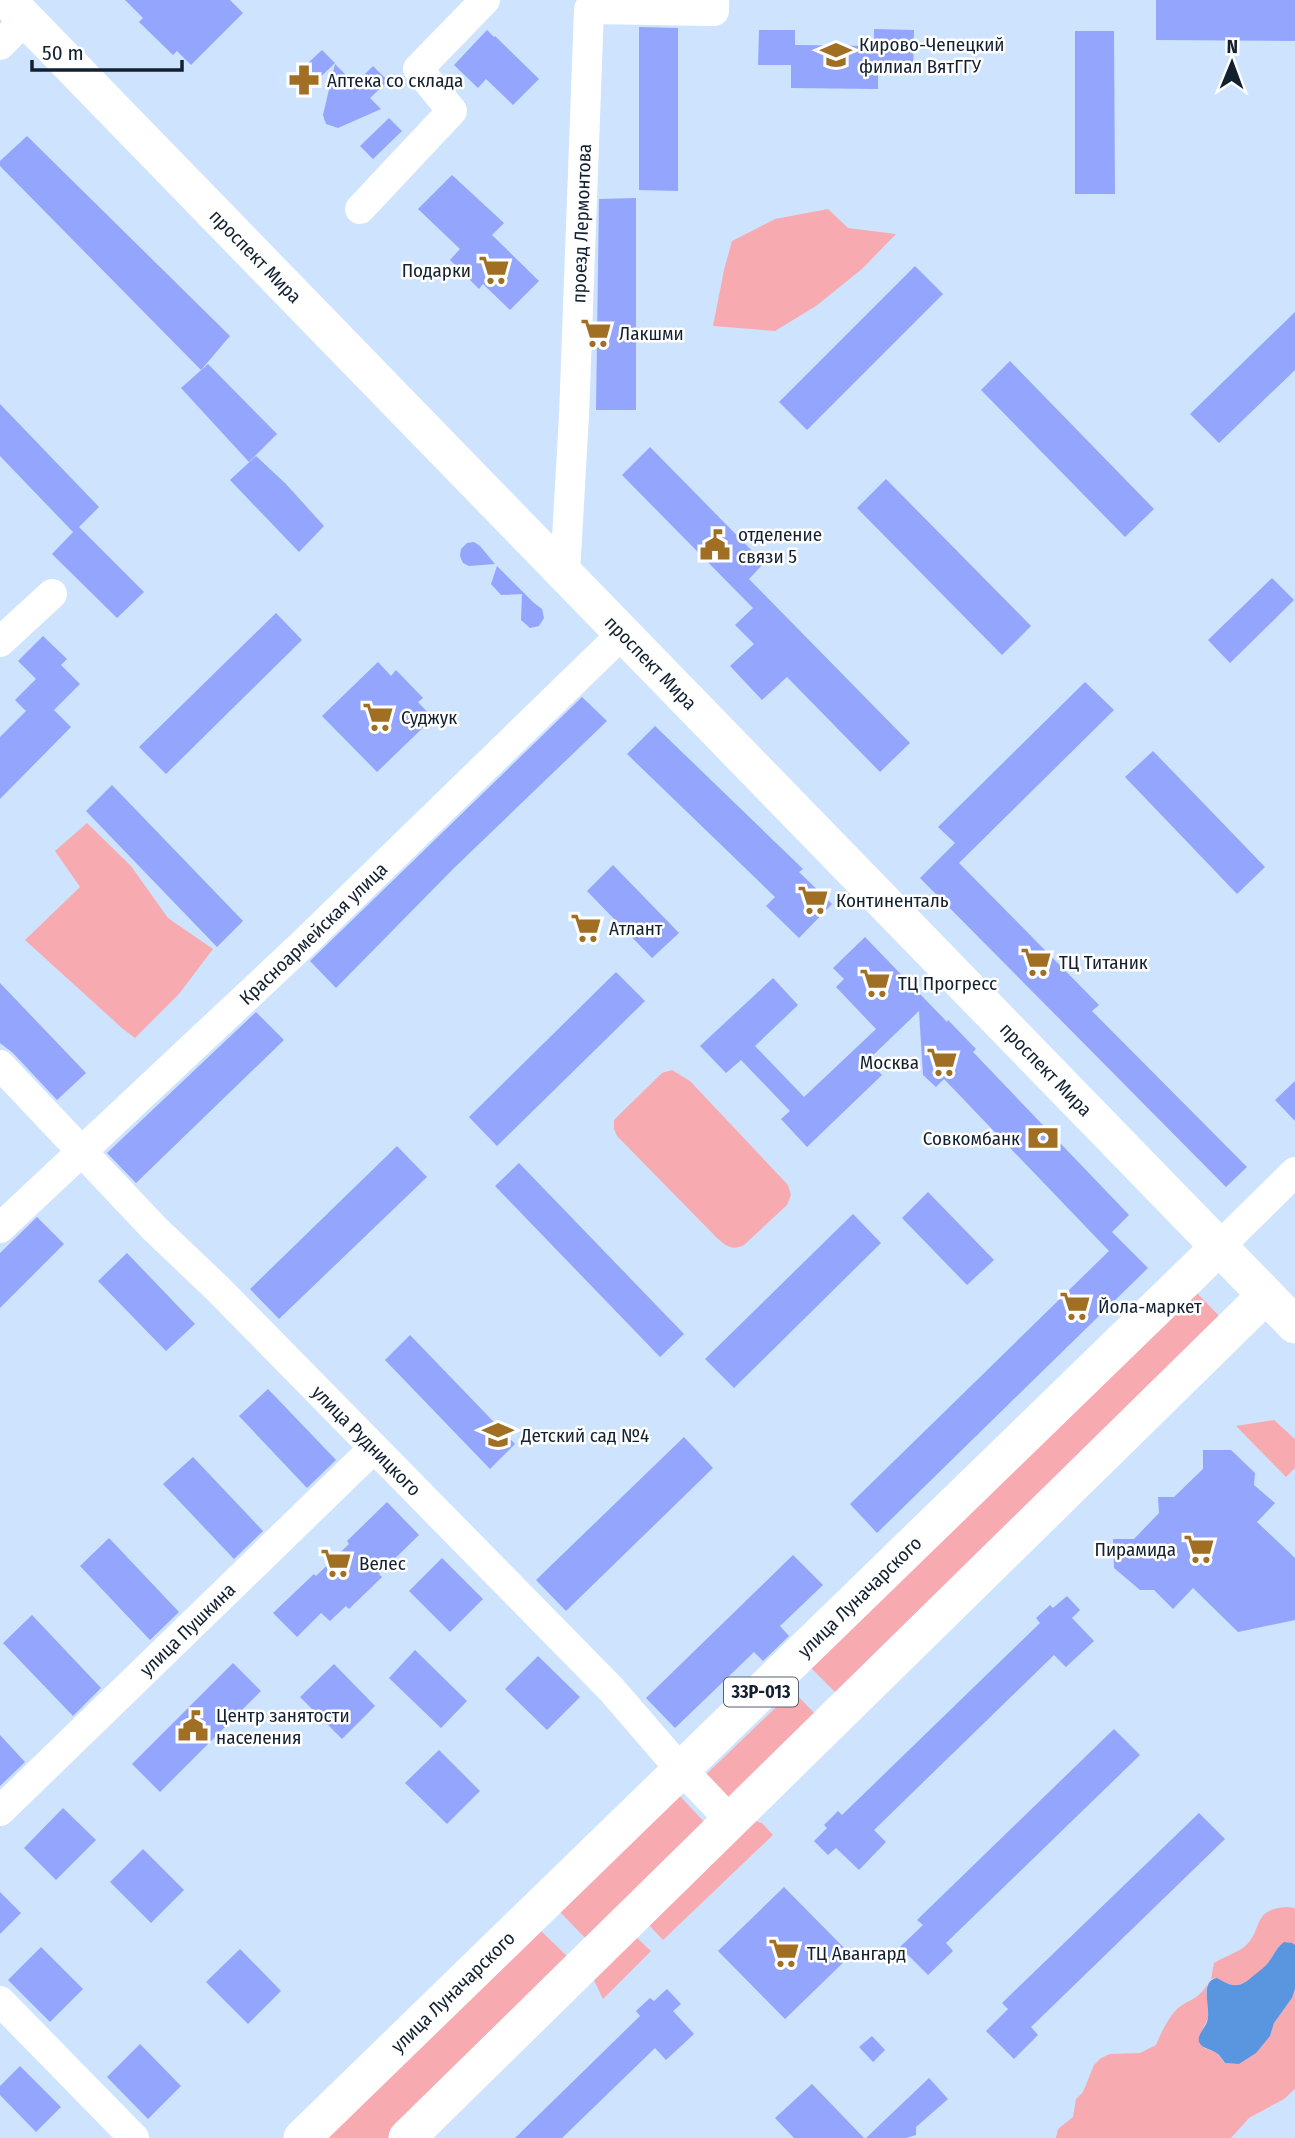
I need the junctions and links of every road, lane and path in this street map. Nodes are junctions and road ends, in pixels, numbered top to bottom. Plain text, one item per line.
1 (485, 0) edge
2 (714, 0) edge
3 (17, 9) edge
4 (0, 45) edge
5 (360, 209) dead end
6 (565, 573) junction
7 (52, 594) dead end
8 (623, 633) junction
9 (0, 642) edge
10 (0, 1065) edge
11 (80, 1152) junction
12 (1295, 1172) edge
13 (0, 1228) edge
14 (1220, 1247) junction
15 (1266, 1295) junction
16 (1295, 1325) edge
17 (373, 1449) junction
18 (682, 1768) junction
19 (0, 1811) edge
20 (731, 1821) junction
21 (0, 2001) edge
22 (134, 2138) edge
23 (302, 2138) edge
24 (407, 2138) edge

1 - 5 street
2 - 6 street, проезд Лермонтова
3 - 4 street
3 - 6 main road, проспект Мира
6 - 8 main road, проспект Мира
7 - 9 street
8 - 11 street, Красноармейская улица
8 - 14 main road, проспект Мира
10 - 11 street, улица Рудницкого
11 - 13 street, Красноармейская улица
11 - 17 street, улица Рудницкого
12 - 14 street, улица Луначарского
14 - 15 main road, проспект Мира
14 - 18 main road, улица Луначарского / 33Р-013
15 - 16 main road, проспект Мира
15 - 20 main road
17 - 18 street, улица Рудницкого
17 - 19 street, улица Пушкина
18 - 20 street, улица Рудницкого
18 - 23 main road, улица Луначарского / 33Р-013
20 - 24 main road
21 - 22 street

